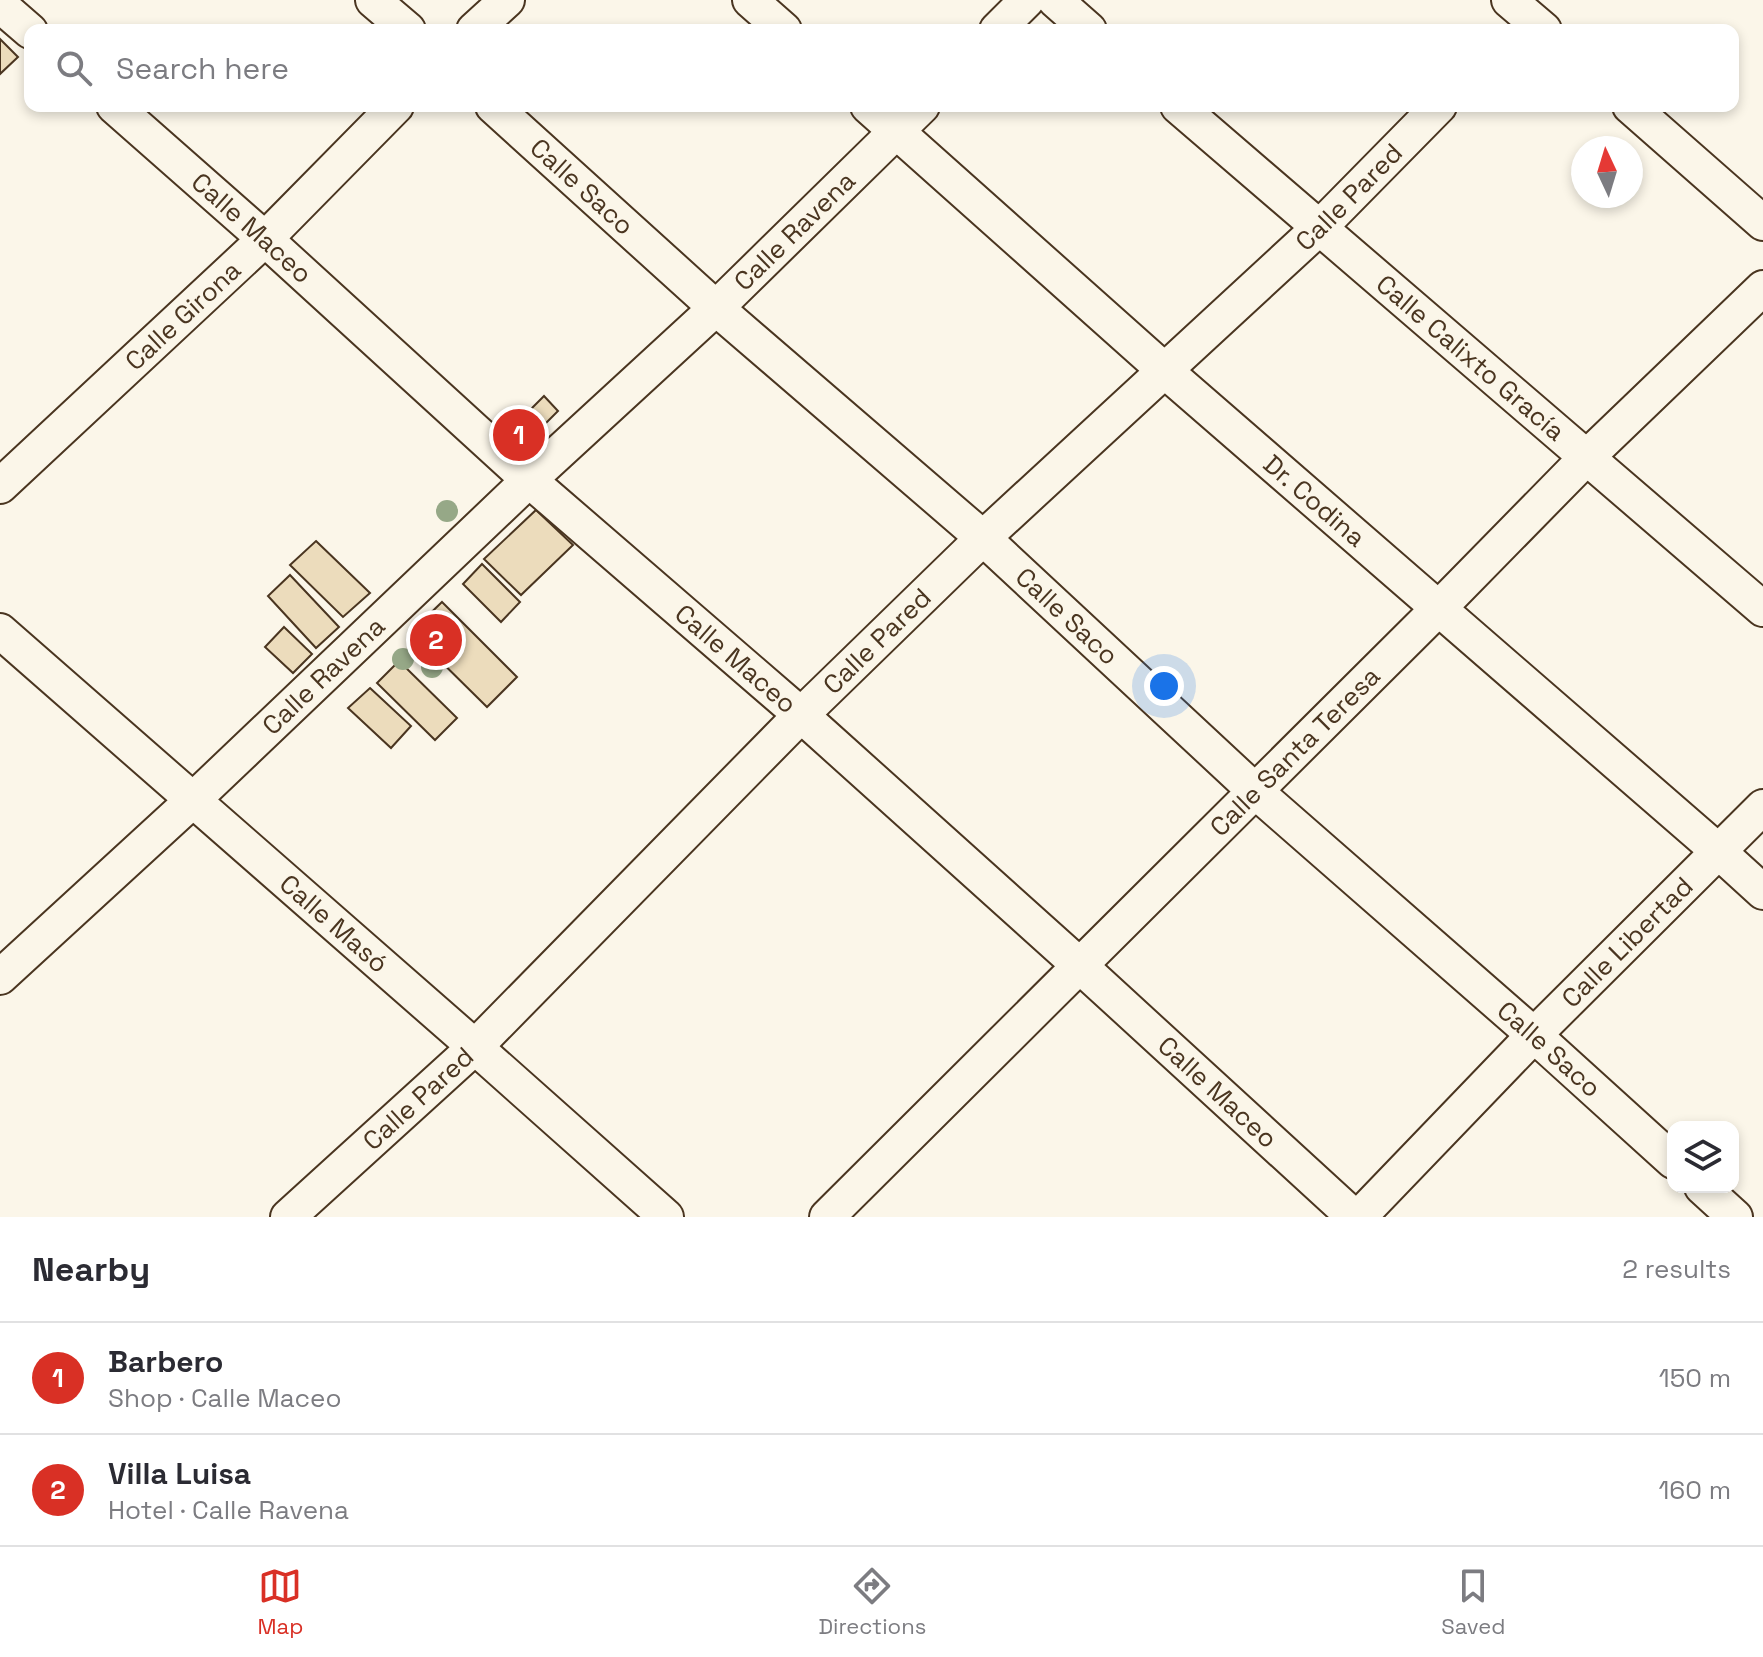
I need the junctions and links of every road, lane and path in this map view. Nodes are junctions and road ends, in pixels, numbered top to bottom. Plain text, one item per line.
1 (373, 0) edge
2 (507, 0) edge
3 (750, 0) edge
4 (1027, 0) edge
5 (1055, 0) edge
6 (4, 6) edge
7 (401, 24) edge
8 (481, 24) edge
9 (777, 24) edge
10 (1003, 24) edge
11 (1082, 24) edge
12 (24, 25) edge
13 (121, 112) edge
14 (390, 112) edge
15 (500, 112) edge
16 (875, 112) edge
17 (916, 112) edge
18 (1185, 112) edge
19 (1433, 112) edge
20 (1637, 112) edge
21 (897, 132) junction
22 (1763, 223) edge
23 (1319, 228) junction
24 (265, 239) junction
25 (1763, 288) edge
26 (716, 308) junction
27 (1164, 370) junction
28 (1587, 457) junction
29 (529, 480) junction
30 (0, 486) edge
31 (983, 538) junction
32 (1438, 609) junction
33 (1763, 609) edge
34 (0, 631) edge
35 (801, 715) junction
36 (1255, 791) junction
37 (193, 800) junction
38 (1763, 807) edge
39 (1718, 851) junction
40 (1763, 892) edge
41 (1079, 965) junction
42 (0, 977) edge
43 (1534, 1035) junction
44 (475, 1047) junction
45 (1667, 1156) edge
46 (1709, 1193) edge
47 (288, 1217) edge
48 (666, 1217) edge
49 (827, 1217) edge
50 (1356, 1217) edge
51 (1735, 1217) edge

1 - 7 street
2 - 8 street
3 - 9 street
4 - 10 street
5 - 11 street
6 - 12 street
13 - 24 street, Calle Maceo
14 - 24 street, Calle Girona
15 - 26 street, Calle Saco
16 - 21 street, Dr. Codina
17 - 21 street, Calle Ravena
18 - 23 street, Calle Calixto Gracía
19 - 23 street, Calle Pared
20 - 22 street
21 - 26 street, Calle Ravena
21 - 27 street, Dr. Codina
23 - 27 street, Calle Pared
23 - 28 street, Calle Calixto Gracía
24 - 29 street, Calle Maceo
24 - 30 street, Calle Girona
25 - 28 street, Calle Santa Teresa
26 - 29 street, Calle Ravena
26 - 31 street, Calle Saco
27 - 31 street, Calle Pared
27 - 32 street, Dr. Codina
28 - 32 street, Calle Santa Teresa
28 - 33 street, Calle Calixto Gracía
29 - 35 street, Calle Maceo
29 - 37 street, Calle Ravena
31 - 35 street, Calle Pared
31 - 36 street, Calle Saco
32 - 36 street, Calle Santa Teresa
32 - 39 street, Dr. Codina
34 - 37 street, Calle Masó
35 - 41 street, Calle Maceo
35 - 44 street, Calle Pared
36 - 41 street, Calle Santa Teresa
36 - 43 street, Calle Saco
37 - 42 street, Calle Ravena
37 - 44 street, Calle Masó
38 - 39 street, Calle Libertad
39 - 40 street, Dr. Codina
39 - 43 street, Calle Libertad
41 - 49 street, Calle Santa Teresa
41 - 50 street, Calle Maceo
43 - 45 street, Calle Saco
43 - 50 street, Calle Libertad
44 - 47 street, Calle Pared
44 - 48 street, Calle Masó
46 - 51 street

